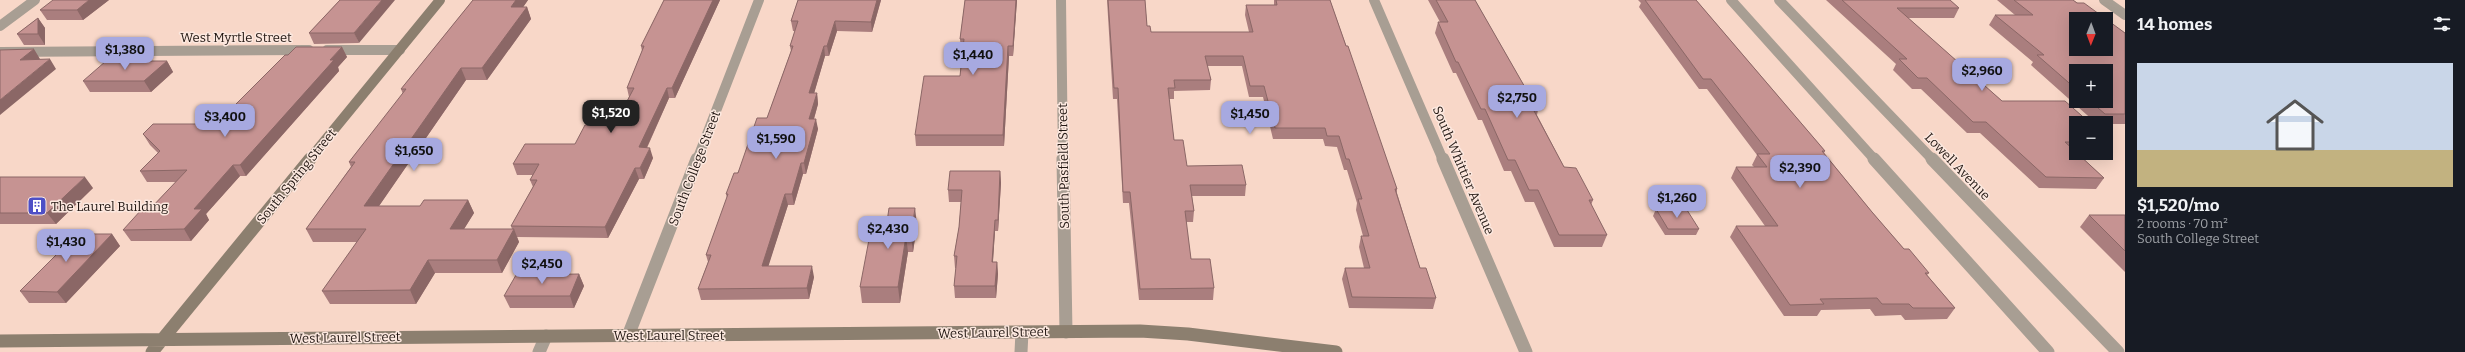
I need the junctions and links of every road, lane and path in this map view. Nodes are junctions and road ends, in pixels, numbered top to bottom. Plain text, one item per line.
1 (35, 0) edge
2 (440, 0) edge
3 (759, 0) edge
4 (1061, 0) edge
5 (1374, 0) edge
6 (1731, 0) edge
7 (1779, 0) edge
8 (2104, 0) edge
9 (2125, 15) edge
10 (0, 26) edge
11 (400, 50) junction
12 (0, 52) edge
13 (1022, 332) junction
14 (1066, 332) junction
15 (546, 336) junction
16 (628, 336) junction
17 (162, 339) junction
18 (0, 341) edge
19 (152, 352) edge
20 (539, 352) edge
21 (1021, 352) edge
22 (1336, 352) edge
23 (1526, 352) edge
24 (2048, 352) edge
25 (2118, 352) edge

1 - 10 street
2 - 11 street, South Spring Street
3 - 16 street, South College Street
4 - 14 street, South Pasfield Street
5 - 23 street, South Whittier Avenue
6 - 24 street
7 - 25 street, Lowell Avenue
8 - 9 street
11 - 12 street, West Myrtle Street
11 - 17 street, South Spring Street
13 - 14 street, West Laurel Street
13 - 16 street, West Laurel Street
13 - 21 street
14 - 22 street, West Laurel Street
15 - 16 street, West Laurel Street
15 - 17 street, West Laurel Street
15 - 20 street
17 - 18 street, West Laurel Street
17 - 19 street, South Spring Street

